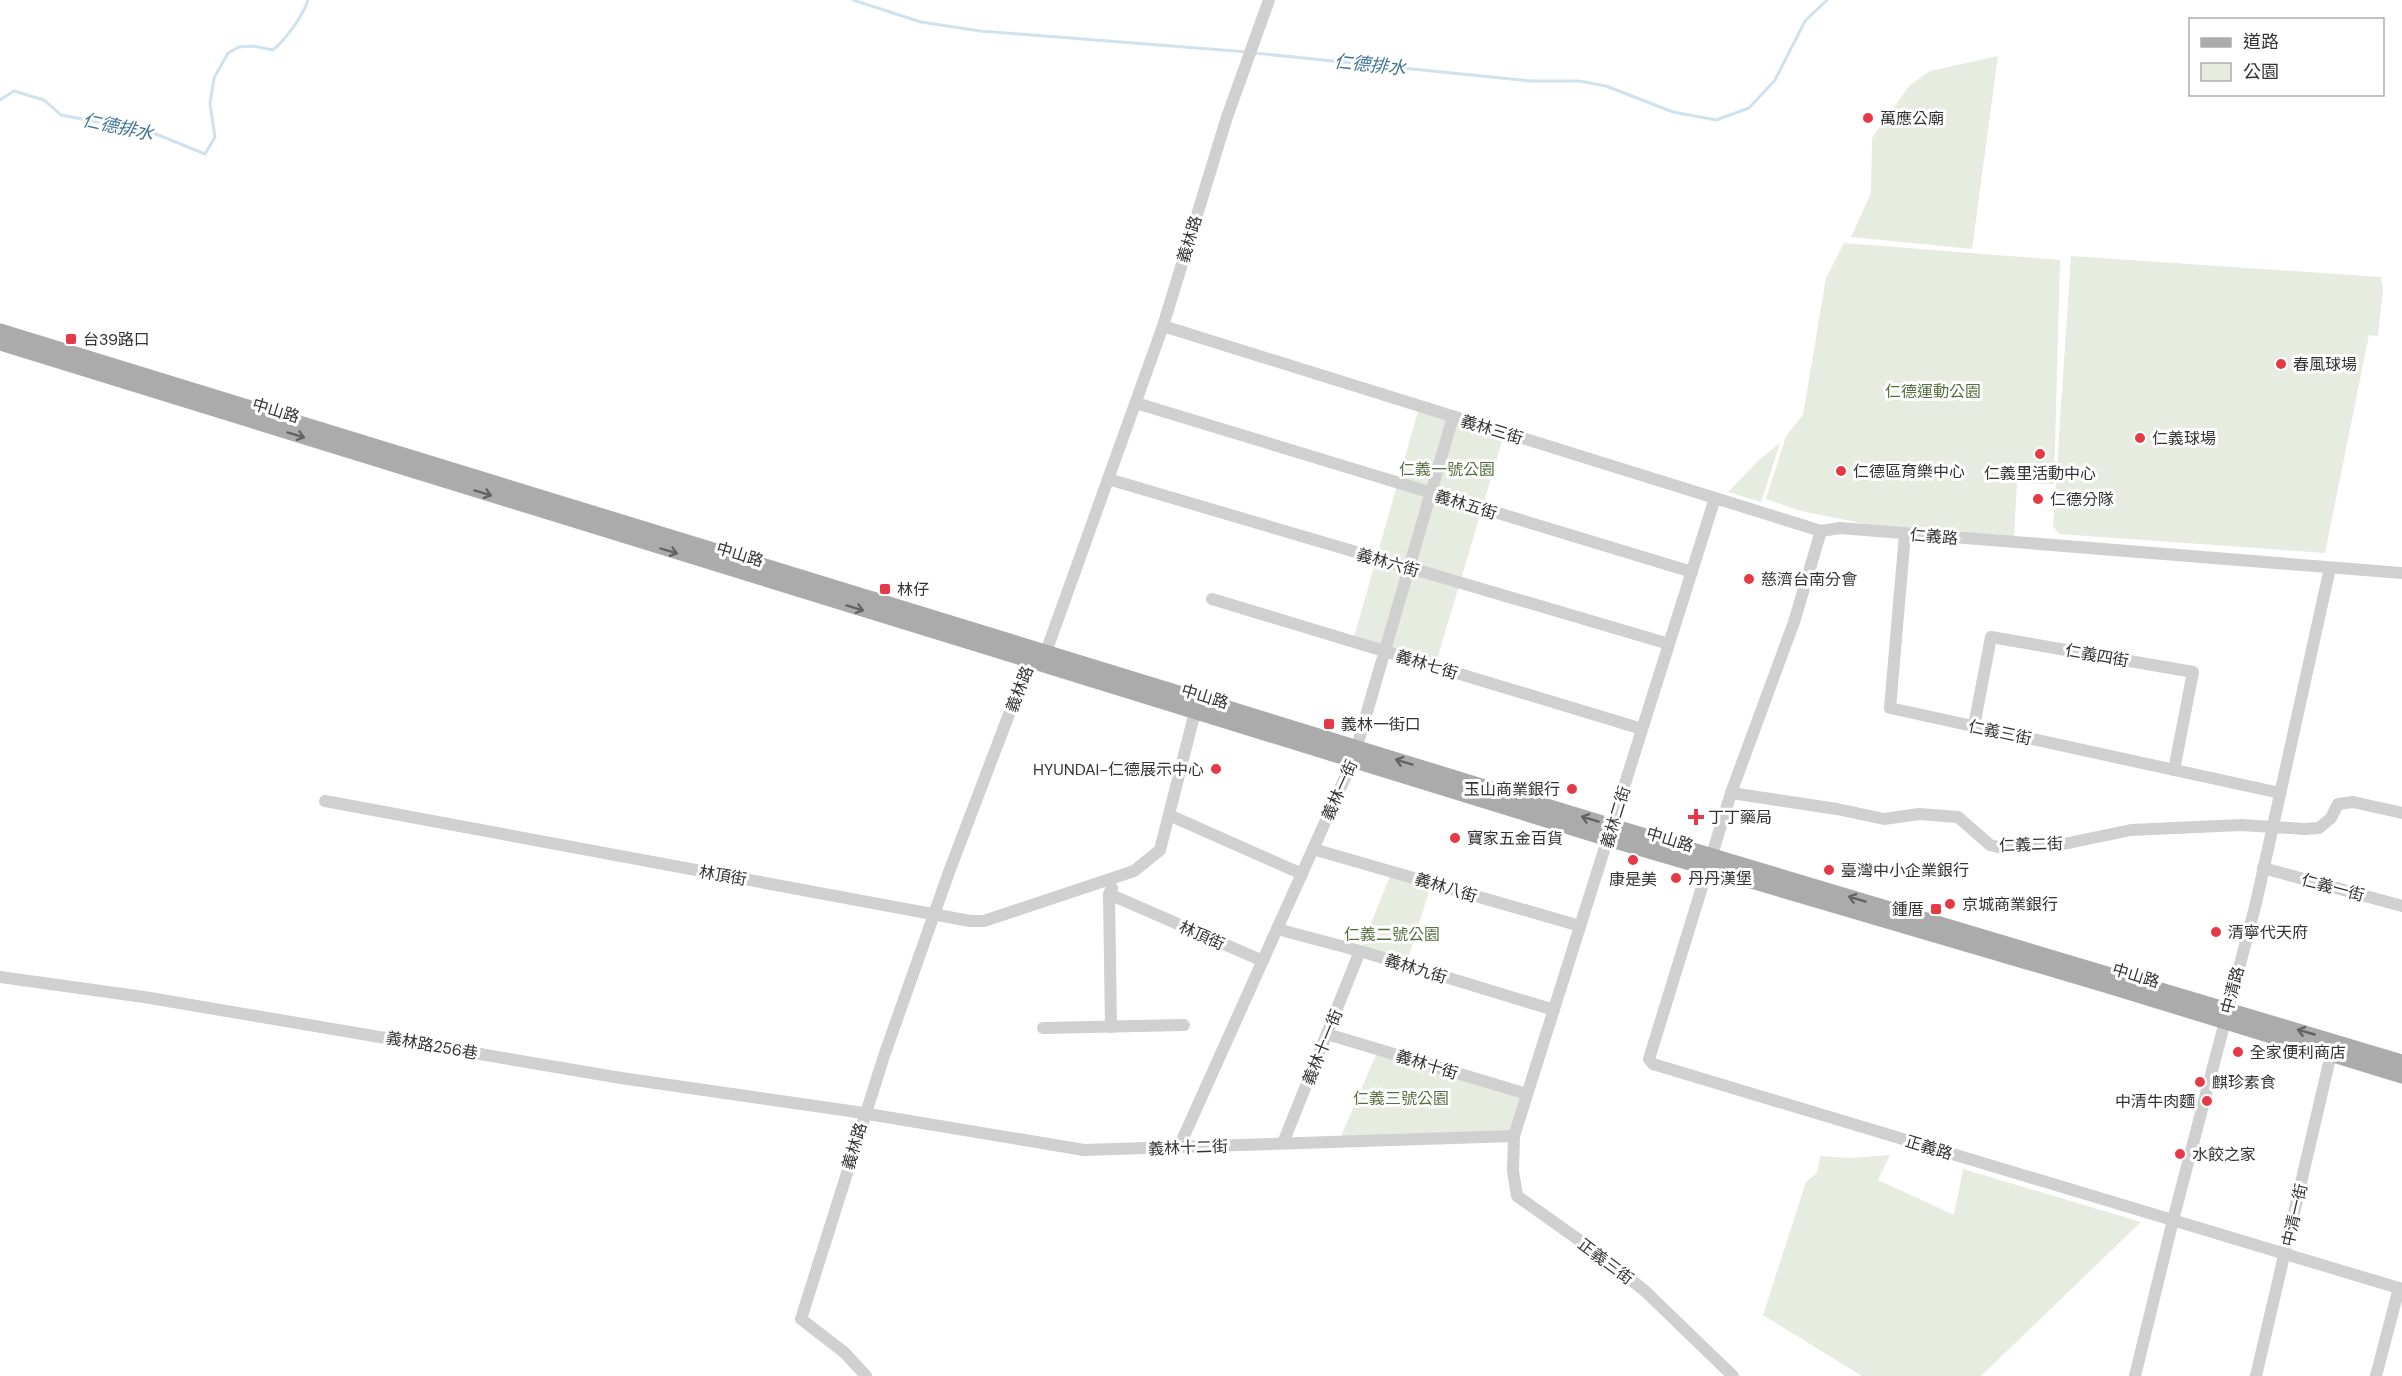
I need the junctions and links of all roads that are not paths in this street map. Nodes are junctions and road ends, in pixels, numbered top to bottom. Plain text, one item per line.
1 (1269, 0) edge
2 (1163, 326) junction
3 (0, 331) edge
4 (0, 343) edge
5 (1136, 403) junction
6 (1453, 417) junction
7 (1108, 479) junction
8 (1431, 493) junction
9 (1715, 498) junction
10 (1821, 531) junction
11 (1905, 534) junction
12 (1408, 568) junction
13 (2330, 568) junction
14 (1692, 573) junction
15 (2402, 573) edge
16 (1212, 599) dead end
17 (1669, 644) junction
18 (1384, 651) junction
19 (1046, 652) junction
20 (1030, 659) junction
21 (1197, 706) junction
22 (1974, 726) junction
23 (1642, 729) junction
24 (1355, 754) junction
25 (2174, 770) junction
26 (1731, 793) junction
27 (2280, 793) junction
28 (325, 801) dead end
29 (2402, 813) edge
30 (1169, 815) junction
31 (2272, 827) junction
32 (1610, 832) junction
33 (1312, 849) junction
34 (1709, 862) junction
35 (2263, 868) junction
36 (1302, 874) junction
37 (1117, 877) junction
38 (1109, 894) junction
39 (2402, 906) edge
40 (935, 914) junction
41 (1580, 926) junction
42 (1277, 929) junction
43 (1360, 951) junction
44 (1263, 961) junction
45 (0, 977) edge
46 (1554, 1010) junction
47 (2226, 1015) junction
48 (1184, 1026) dead end
49 (1111, 1027) junction
50 (1043, 1028) dead end
51 (1327, 1034) junction
52 (2331, 1054) junction
53 (2402, 1062) edge
54 (2402, 1076) edge
55 (1527, 1094) junction
56 (864, 1114) junction
57 (1514, 1136) junction
58 (1283, 1143) junction
59 (1179, 1147) junction
60 (2173, 1220) junction
61 (2285, 1254) junction
62 (2400, 1288) edge
63 (866, 1376) edge
64 (1733, 1376) edge
65 (2135, 1376) edge
66 (2256, 1376) edge
67 (2376, 1376) edge

1 - 2 street, 義林路
2 - 5 street, 義林路
2 - 6 street, 義林三街
3 - 19 main road, 中山路
4 -> 20 main road, 中山路
5 - 7 street, 義林路
5 - 8 street, 義林五街
6 - 8 street, 義林一街
6 - 9 street, 義林三街
7 - 12 street, 義林六街
7 - 19 street, 義林路
8 - 12 street, 義林一街
8 - 14 street, 義林五街
9 - 10 street, 義林三街
9 - 14 street, 義林二街
10 - 11 street, 仁義路
10 - 26 street
11 - 13 street, 仁義路
11 - 22 street, 仁義三街
12 - 17 street, 義林六街
12 - 18 street, 義林一街
13 - 15 street, 仁義路
13 - 27 street, 中清路
14 - 17 street, 義林二街
16 - 18 street, 義林七街
17 - 23 street, 義林二街
18 - 23 street, 義林七街
18 - 24 street, 義林一街
19 - 20 street, 義林路
19 - 21 main road, 中山路
20 - 21 main road, 中山路
20 - 40 street, 義林路
21 - 24 main road, 中山路
21 - 30 street, 林頂街
22 - 25 street, 仁義三街
22 - 25 street, 仁義四街
23 - 32 street, 義林二街
24 - 32 main road, 中山路
24 - 33 street, 義林一街
25 - 27 street, 仁義三街
26 - 31 street, 仁義二街
26 - 34 street
27 - 31 street, 中清路
28 - 40 street, 林頂街
29 - 31 street
30 - 36 street
30 - 37 street, 林頂街
31 - 35 street, 中清路
32 - 34 main road, 中山路
32 - 41 street, 義林二街
33 - 36 street, 義林一街
33 - 41 street, 義林八街
34 - 47 main road, 中山路
34 - 60 street, 正義路
35 - 39 street, 仁義一街
35 - 47 street, 中清路
36 - 42 street, 義林一街
37 - 38 street
37 - 40 street, 林頂街
38 - 44 street, 林頂街
38 - 49 street
40 - 56 street, 義林路
41 - 46 street, 義林二街
42 - 43 street, 義林九街
42 - 44 street, 義林一街
43 - 46 street, 義林九街
43 - 51 street, 義林十一街
44 - 59 street, 義林一街
45 - 56 street, 義林路256巷
46 - 55 street, 義林二街
47 - 52 main road, 中山路
53 -> 47 main road, 中山路
47 - 60 street, 中清路
48 - 49 street
49 - 50 street
51 - 55 street, 義林十街
51 - 58 street, 義林十一街
52 - 54 main road, 中山路
52 - 61 street, 中清一街
55 - 57 street, 義林二街
56 - 59 street, 義林十二街
56 - 63 street, 義林路
57 - 58 street, 義林十二街
57 - 64 street, 正義三街
58 - 59 street, 義林十二街
60 - 61 street, 正義路
60 - 65 street, 中清路
61 - 62 street, 正義路
61 - 66 street, 中清一街
62 - 67 street

